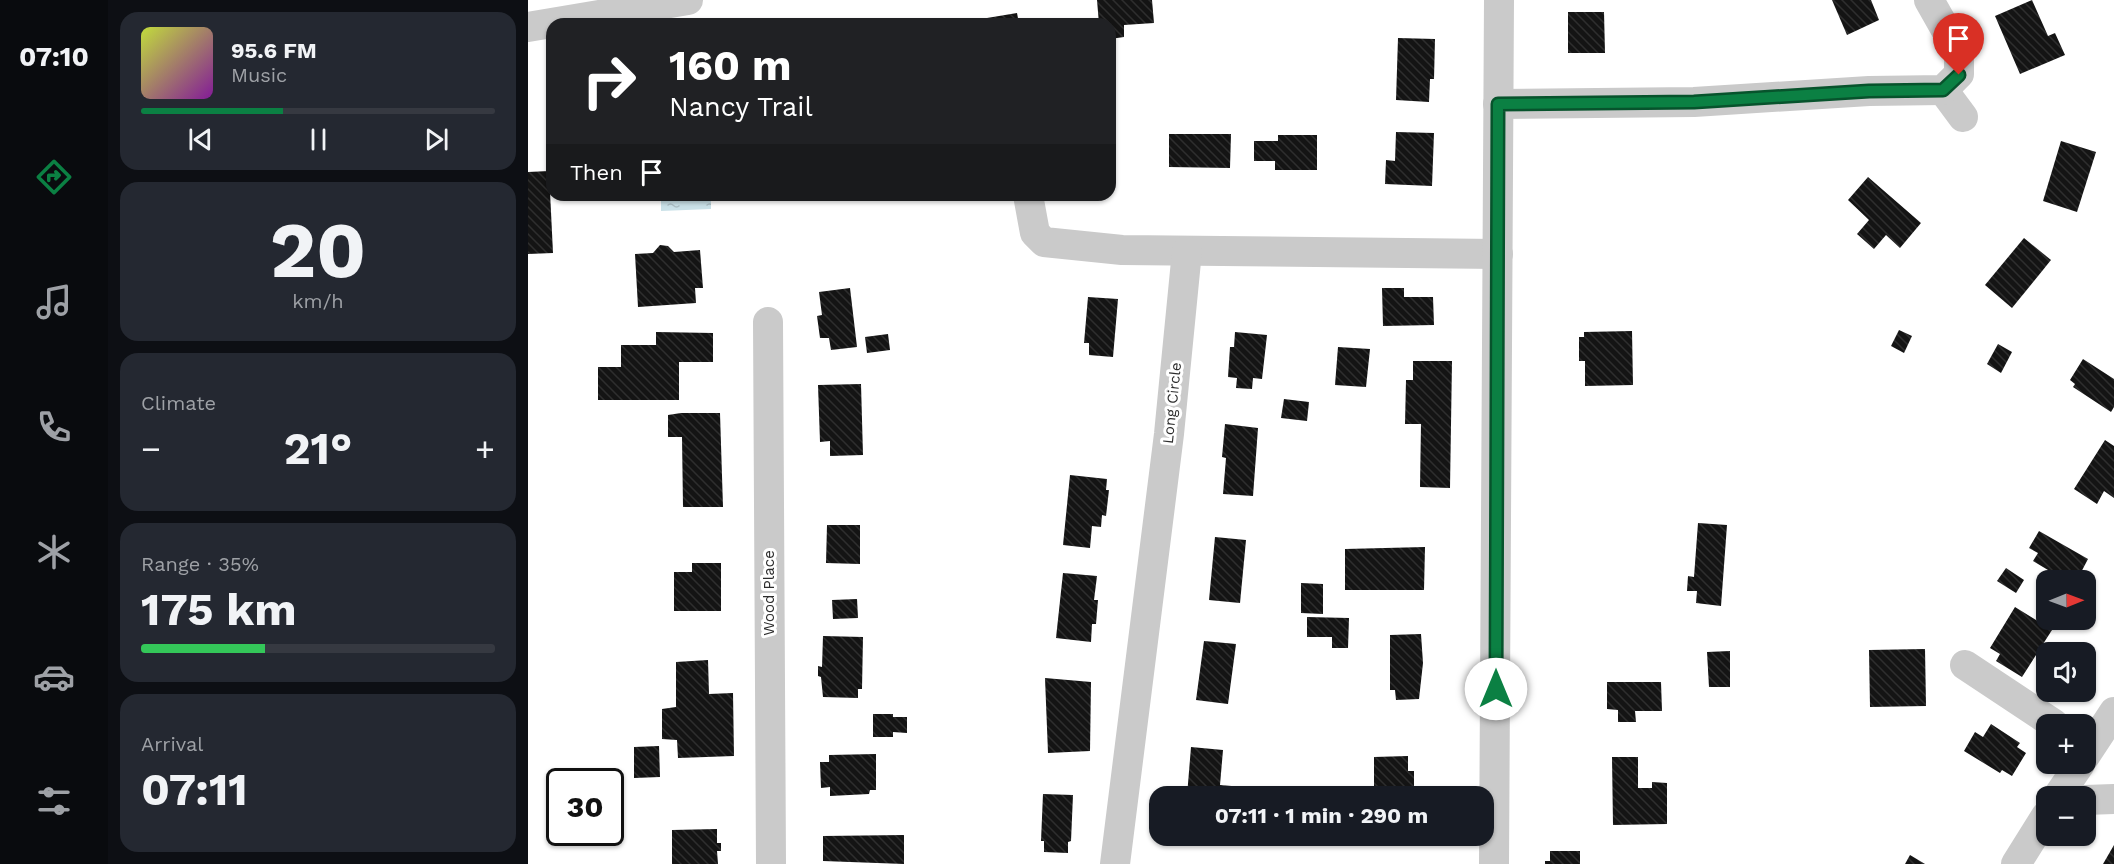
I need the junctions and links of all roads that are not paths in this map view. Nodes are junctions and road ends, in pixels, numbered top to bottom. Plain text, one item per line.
1 (687, 0) edge
2 (1499, 0) edge
3 (1929, 0) edge
4 (581, 18) edge
5 (546, 24) edge
6 (528, 27) edge
7 (1943, 90) junction
8 (1498, 104) junction
9 (1963, 117) dead end
10 (1029, 201) edge
11 (1186, 251) junction
12 (1498, 254) junction
13 (768, 322) dead end
14 (1965, 665) dead end
15 (2114, 712) edge
16 (2039, 714) edge
17 (2096, 737) edge
18 (2114, 799) edge
19 (2096, 800) edge
20 (2036, 832) edge
21 (771, 864) edge
22 (1115, 864) edge
23 (1494, 864) edge
24 (2016, 864) edge

1 - 4 street
2 - 8 street
3 - 7 street
5 - 6 street
7 - 8 street
7 - 9 street
8 - 12 street
10 - 11 street
11 - 12 street
11 - 22 street, Long Circle
12 - 23 street
13 - 21 street, Wood Place
14 - 16 street
15 - 17 street
18 - 19 street
20 - 24 street

